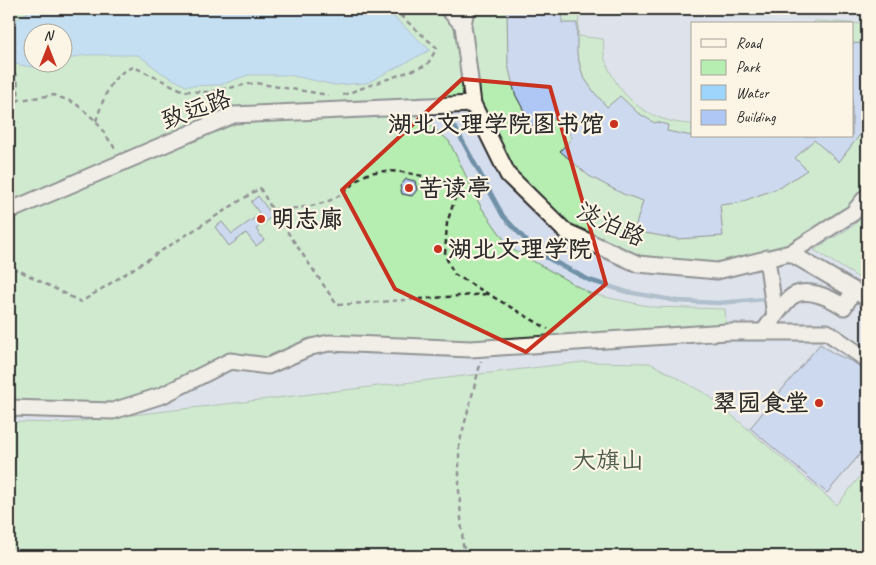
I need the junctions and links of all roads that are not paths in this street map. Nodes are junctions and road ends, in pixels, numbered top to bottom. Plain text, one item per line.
1 (448, 9) edge
2 (466, 9) edge
3 (463, 25) junction
4 (472, 104) junction
5 (867, 196) edge
6 (9, 211) edge
7 (790, 253) junction
8 (767, 258) junction
9 (854, 290) junction
10 (867, 298) edge
11 (776, 316) junction
12 (763, 332) junction
13 (867, 359) edge
14 (9, 408) edge

1 - 3 street
2 - 3 street, 淡泊路
3 - 4 street, 淡泊路
4 - 6 street, 致远路
4 - 8 street, 淡泊路
5 - 7 street, 淡泊路
7 - 8 street, 淡泊路
7 - 9 street
8 - 11 street
9 - 10 street
9 - 11 street
11 - 12 street
12 - 13 street
12 - 14 street

